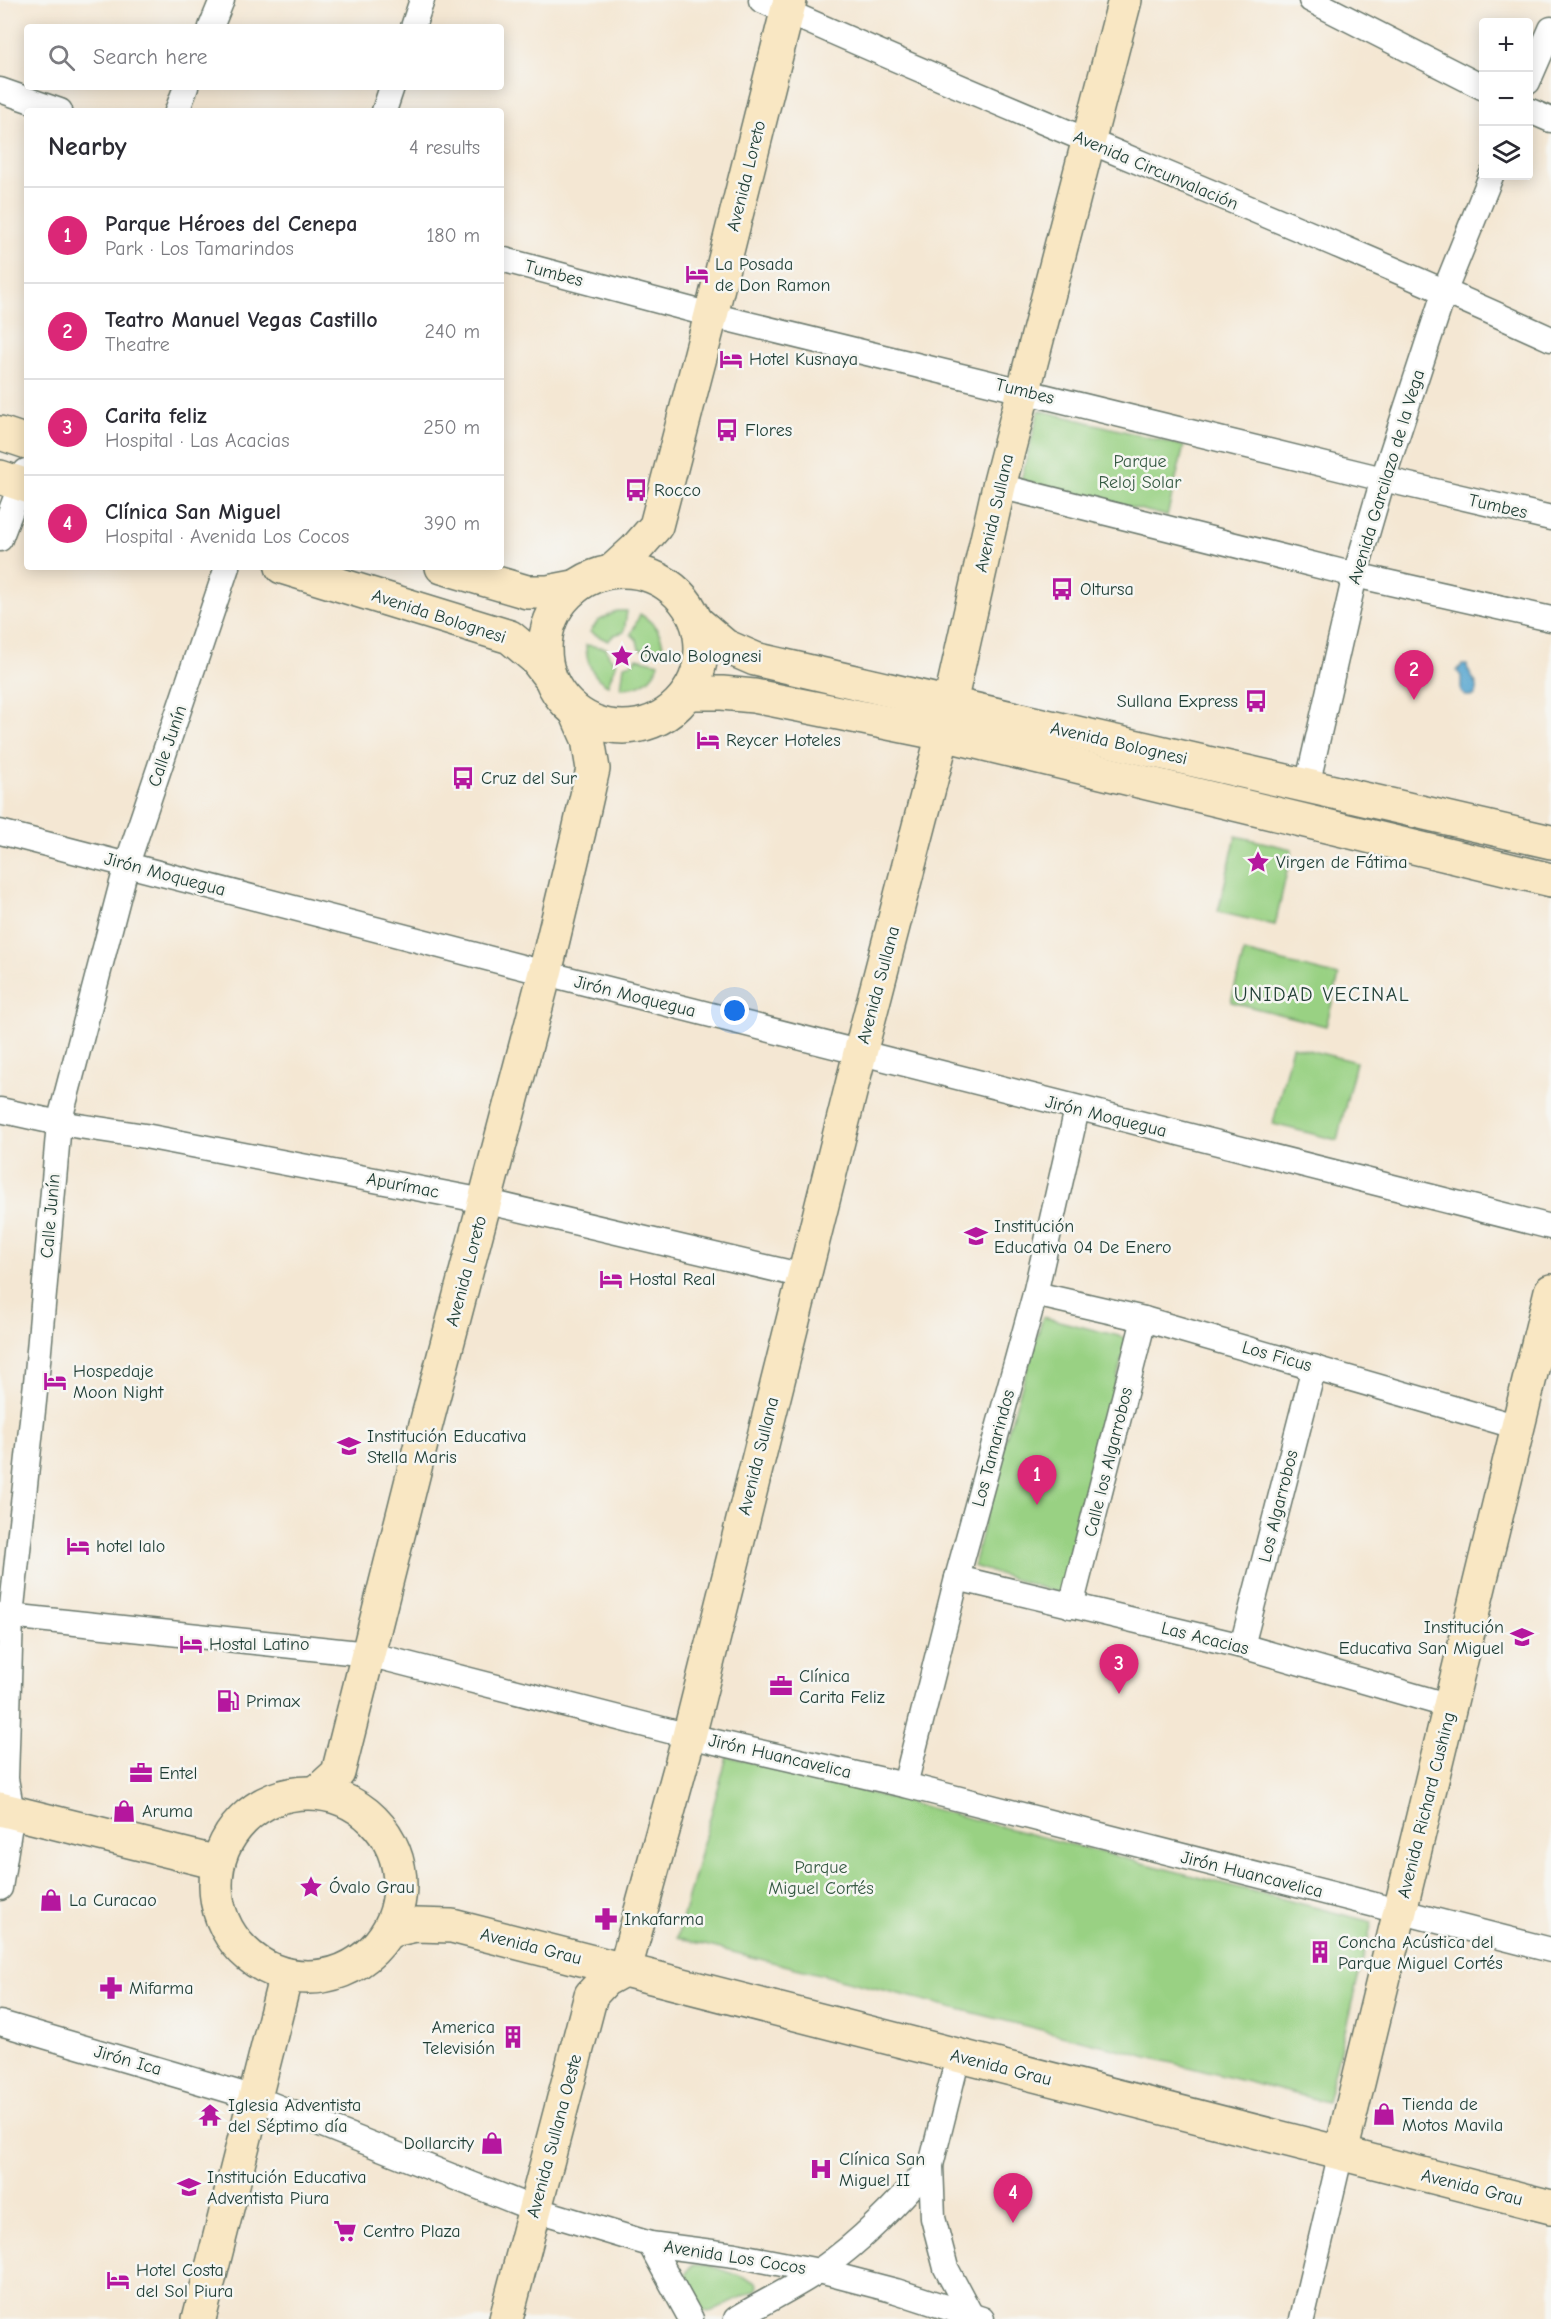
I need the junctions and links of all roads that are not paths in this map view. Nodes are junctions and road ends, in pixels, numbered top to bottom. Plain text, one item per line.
1 (222, 0) edge
2 (422, 0) edge
3 (1125, 0) edge
4 (1311, 0) edge
5 (779, 4) edge
6 (212, 24) edge
7 (414, 24) edge
8 (1551, 29) edge
9 (1532, 72) edge
10 (1479, 85) edge
11 (0, 90) edge
12 (185, 90) edge
13 (391, 90) edge
14 (51, 108) edge
15 (178, 108) edge
16 (385, 108) edge
17 (1533, 112) edge
18 (1551, 120) edge
19 (1090, 142) junction
20 (1489, 180) edge
21 (504, 260) edge
22 (1445, 291) junction
23 (711, 315) junction
24 (1551, 339) edge
25 (1023, 391) junction
26 (0, 433) edge
27 (24, 441) edge
28 (19, 479) edge
29 (1383, 479) junction
30 (999, 486) junction
31 (1551, 518) edge
32 (656, 526) junction
33 (0, 538) edge
34 (226, 570) edge
35 (292, 570) edge
36 (452, 570) edge
37 (612, 571) junction
38 (1355, 575) junction
39 (574, 587) junction
40 (678, 592) junction
41 (1551, 619) edge
42 (698, 623) junction
43 (548, 675) junction
44 (688, 693) junction
45 (576, 712) junction
46 (946, 719) junction
47 (634, 727) junction
48 (593, 769) junction
49 (1307, 786) junction
50 (0, 832) edge
51 (1551, 842) edge
52 (127, 864) junction
53 (1551, 880) edge
54 (544, 974) junction
55 (860, 1053) junction
56 (1077, 1109) junction
57 (0, 1110) edge
58 (59, 1123) junction
59 (484, 1201) junction
60 (1551, 1227) edge
61 (804, 1276) junction
62 (1551, 1291) edge
63 (1035, 1294) junction
64 (1144, 1319) junction
65 (1314, 1366) junction
66 (1518, 1427) junction
67 (957, 1578) junction
68 (1071, 1606) junction
69 (6, 1616) edge
70 (1242, 1646) junction
71 (368, 1654) junction
72 (1450, 1706) junction
73 (689, 1736) junction
74 (327, 1783) junction
75 (905, 1785) junction
76 (6, 1810) edge
77 (218, 1863) junction
78 (0, 1888) edge
79 (401, 1890) junction
80 (1400, 1912) junction
81 (452, 1926) junction
82 (389, 1931) junction
83 (1551, 1950) edge
84 (625, 1970) junction
85 (286, 1975) junction
86 (0, 2022) edge
87 (958, 2056) junction
88 (255, 2098) junction
89 (1341, 2153) junction
90 (931, 2165) junction
91 (1551, 2207) edge
92 (534, 2209) junction
93 (650, 2244) junction
94 (819, 2271) junction
95 (977, 2317) edge
96 (199, 2319) edge
97 (506, 2319) edge
98 (691, 2319) edge
99 (736, 2319) edge
100 (1302, 2319) edge

1 - 6 street
2 - 7 street
3 - 19 main road, Avenida Sullana
4 - 10 street
5 - 19 street, Avenida Circunvalación
5 - 23 main road, Avenida Loreto
8 - 9 street
11 - 14 street
12 - 15 street
13 - 16 street
17 - 18 street
19 - 22 street, Avenida Circunvalación
19 - 25 main road, Avenida Sullana
20 - 22 street, Avenida Garcilazo de la Vega
21 - 23 street, Tumbes
22 - 24 street, Avenida Circunvalación
22 - 29 street, Avenida Garcilazo de la Vega
23 - 25 street, Tumbes
23 - 32 main road, Avenida Loreto
25 - 29 street, Tumbes
25 - 30 main road, Avenida Sullana
26 - 27 main road
28 - 33 street
29 - 31 street, Tumbes
29 - 38 street, Avenida Garcilazo de la Vega
30 - 38 street
30 - 46 main road, Avenida Sullana
32 - 37 main road, Avenida Loreto
32 - 40 main road, Avenida Loreto
34 - 52 street, Calle Junín
35 - 43 main road, Avenida Bolognesi
36 - 39 main road
37 - 39 main road
37 - 40 main road
38 - 41 street
38 - 49 street, Avenida Garcilazo de la Vega
39 - 43 main road
40 - 42 main road
42 - 44 main road
42 - 46 main road, Avenida Bolognesi
43 - 45 main road
44 - 46 main road, Avenida Bolognesi
44 - 47 main road
45 - 47 main road
45 - 48 main road, Avenida Loreto
46 - 49 main road, Avenida Bolognesi
46 - 53 main road, Avenida Bolognesi
46 - 55 main road, Avenida Sullana
47 - 48 main road, Avenida Loreto
48 - 54 main road, Avenida Loreto
49 - 51 main road, Avenida Bolognesi
50 - 52 street, Jirón Moquegua
52 - 54 street, Jirón Moquegua
52 - 58 street, Calle Junín
54 - 55 street, Jirón Moquegua
54 - 59 main road, Avenida Loreto
55 - 56 street, Jirón Moquegua
55 - 61 main road, Avenida Sullana
56 - 60 street, Jirón Moquegua
56 - 63 street, Los Tamarindos
57 - 58 street, Apurímac
58 - 59 street, Apurímac
58 - 69 street, Calle Junín
59 - 61 street, Apurímac
59 - 71 main road, Avenida Loreto
61 - 73 main road, Avenida Sullana
62 - 66 main road, Avenida Richard Cushing
63 - 64 street, Los Ficus
63 - 67 street, Los Tamarindos
64 - 65 street, Los Ficus
64 - 68 street, Calle los Algarrobos
65 - 66 street, Los Ficus
65 - 70 street, Los Algarrobos
66 - 72 main road, Avenida Richard Cushing
67 - 68 street, Las Acacias
67 - 75 street, Los Tamarindos
68 - 70 street, Las Acacias
69 - 71 street, Jirón Huancavelica
69 - 76 street, Calle Junín
70 - 72 street, Las Acacias
71 - 73 street, Jirón Huancavelica
71 - 74 main road, Avenida Loreto
72 - 80 main road, Avenida Richard Cushing
73 - 75 street, Jirón Huancavelica
73 - 84 main road, Avenida Sullana
74 - 77 main road
74 - 79 main road
75 - 80 street, Jirón Huancavelica
76 - 77 main road
76 - 78 street, Calle Junín
77 - 85 main road
79 - 81 main road, Avenida Grau
79 - 82 main road
80 - 83 street, Jirón Huancavelica
80 - 89 main road, Avenida Richard Cushing
81 - 82 main road, Avenida Grau
81 - 84 main road, Avenida Grau
82 - 85 main road
84 - 87 main road, Avenida Grau
84 - 92 main road, Avenida Sullana Oeste
85 - 88 main road
86 - 88 street, Jirón Ica
87 - 89 main road, Avenida Grau
87 - 90 street, Avenida Los Cocos
88 - 92 street, Avenida Los Cocos
88 - 96 main road
89 - 91 main road, Avenida Grau
89 - 100 street, Avenida Richard Cushing
90 - 94 street, Avenida Los Cocos
90 - 95 street, Avenida Los Cocos
92 - 93 street, Avenida Los Cocos
92 - 97 main road, Avenida Sullana Oeste
93 - 94 street, Avenida Los Cocos
93 - 98 street, Avenida Los Cocos
94 - 95 street, Avenida Los Cocos
94 - 99 street, Avenida Los Cocos

